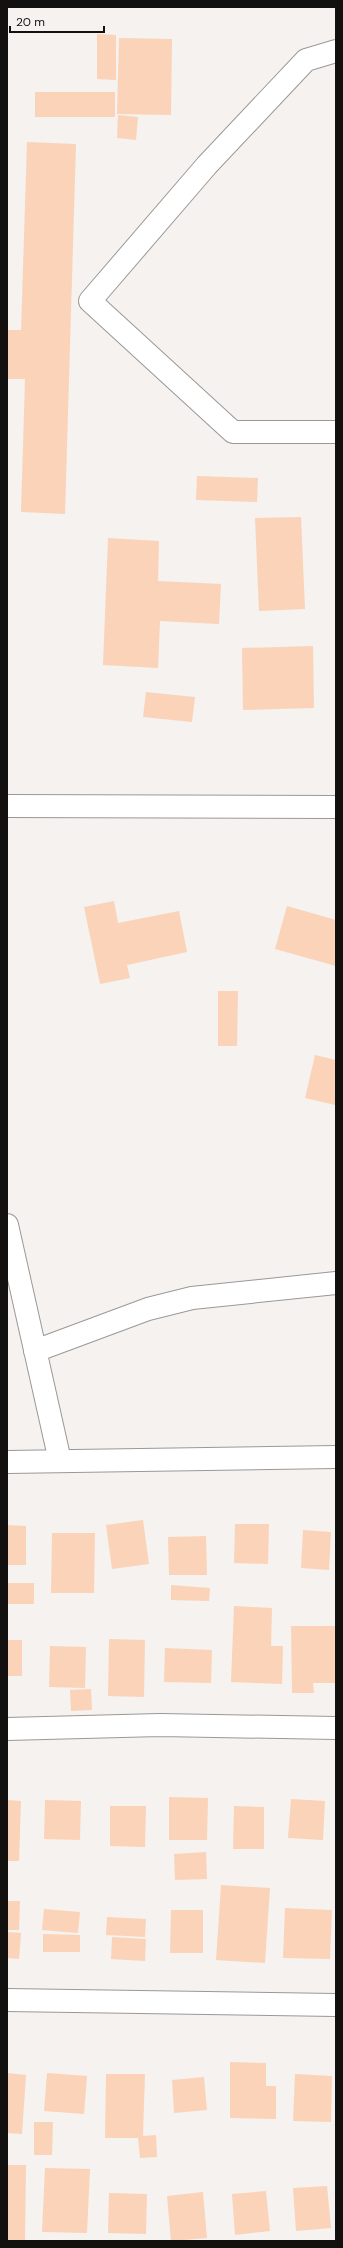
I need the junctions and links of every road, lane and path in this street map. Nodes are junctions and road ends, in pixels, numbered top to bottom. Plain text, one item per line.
1 (336, 51) edge
2 (336, 432) edge
3 (7, 806) edge
4 (336, 807) edge
5 (7, 1225) edge
6 (336, 1283) edge
7 (35, 1351) junction
8 (336, 1457) edge
9 (7, 1462) edge
10 (60, 1462) junction
11 (336, 1728) edge
12 (7, 1729) edge
13 (7, 2000) edge
14 (336, 2005) edge

1 - 2 street
3 - 4 street
5 - 7 street
6 - 7 street
7 - 10 street
8 - 10 street
9 - 10 street
11 - 12 street
13 - 14 street

